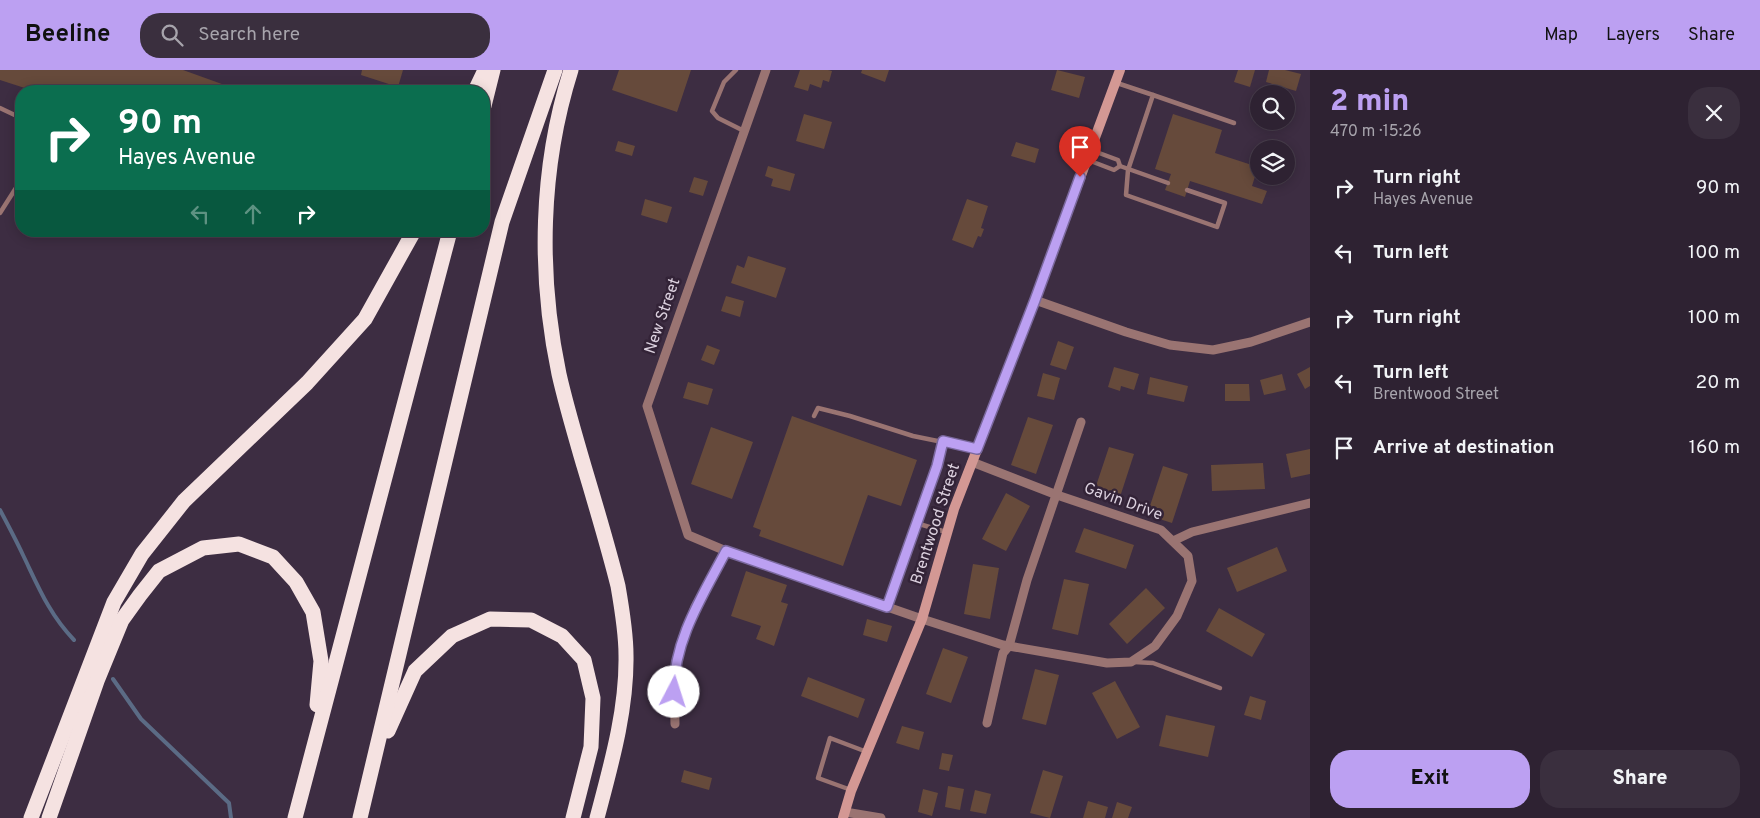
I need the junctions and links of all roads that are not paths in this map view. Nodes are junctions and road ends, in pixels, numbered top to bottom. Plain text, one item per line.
1 (484, 70) edge
2 (493, 70) edge
3 (555, 70) edge
4 (570, 70) edge
5 (736, 70) edge
6 (766, 70) edge
7 (1120, 70) edge
8 (1115, 82) junction
9 (478, 85) edge
10 (489, 85) edge
11 (1153, 95) junction
12 (0, 108) edge
13 (15, 115) edge
14 (1234, 123) dead end
15 (744, 131) junction
16 (1088, 154) junction
17 (1120, 166) junction
18 (1128, 170) junction
19 (1168, 183) dead end
20 (15, 189) edge
21 (1187, 190) dead end
22 (0, 213) edge
23 (411, 237) edge
24 (448, 237) edge
25 (1035, 300) junction
26 (1310, 322) edge
27 (814, 416) dead end
28 (1081, 422) dead end
29 (943, 441) junction
30 (977, 449) junction
31 (972, 462) junction
32 (1057, 495) junction
33 (1310, 503) edge
34 (916, 523) junction
35 (948, 533) junction
36 (1173, 541) junction
37 (726, 551) junction
38 (887, 607) junction
39 (922, 619) junction
40 (1009, 646) junction
41 (1131, 662) junction
42 (1220, 688) dead end
43 (987, 723) dead end
44 (674, 724) dead end
45 (313, 748) junction
46 (867, 752) junction
47 (374, 762) junction
48 (851, 790) junction
49 (844, 815) edge
50 (31, 818) edge
51 (49, 818) edge
52 (295, 818) edge
53 (360, 818) edge
54 (573, 818) edge
55 (597, 818) edge
56 (881, 818) edge

1 - 9 highway
2 - 10 highway
3 - 47 highway
4 - 55 highway
5 - 15 lane
6 - 15 street, New Street
7 - 8 main road, Brentwood Street
8 - 11 lane
8 - 16 main road, Brentwood Street
11 - 14 lane
11 - 18 lane
12 - 13 lane
15 - 37 street, New Street
16 - 17 lane
16 - 17 lane
16 - 25 main road, Brentwood Street
17 - 18 lane
18 - 19 lane
18 - 21 lane
20 - 22 lane
23 - 50 highway
24 - 45 highway
25 - 26 street
25 - 30 main road, Brentwood Street
27 - 29 lane
28 - 32 street
29 - 30 lane
29 - 34 lane
30 - 31 main road, Brentwood Street
31 - 32 street, Gavin Drive
31 - 35 main road, Brentwood Street
32 - 36 street, Gavin Drive
32 - 40 street
33 - 36 street
34 - 35 lane
34 - 38 lane
35 - 39 main road, Brentwood Street
36 - 41 street, Gavin Drive
37 - 38 street, New Street
37 - 44 street
38 - 39 street, New Street
39 - 40 street
39 - 46 main road, Brentwood Street
40 - 41 street
40 - 43 street
41 - 42 lane
45 - 51 highway
45 - 52 highway
46 - 48 main road, Brentwood Street
46 - 48 lane
47 - 53 highway
47 - 54 highway
48 - 49 main road, Brentwood Street
49 - 56 street

